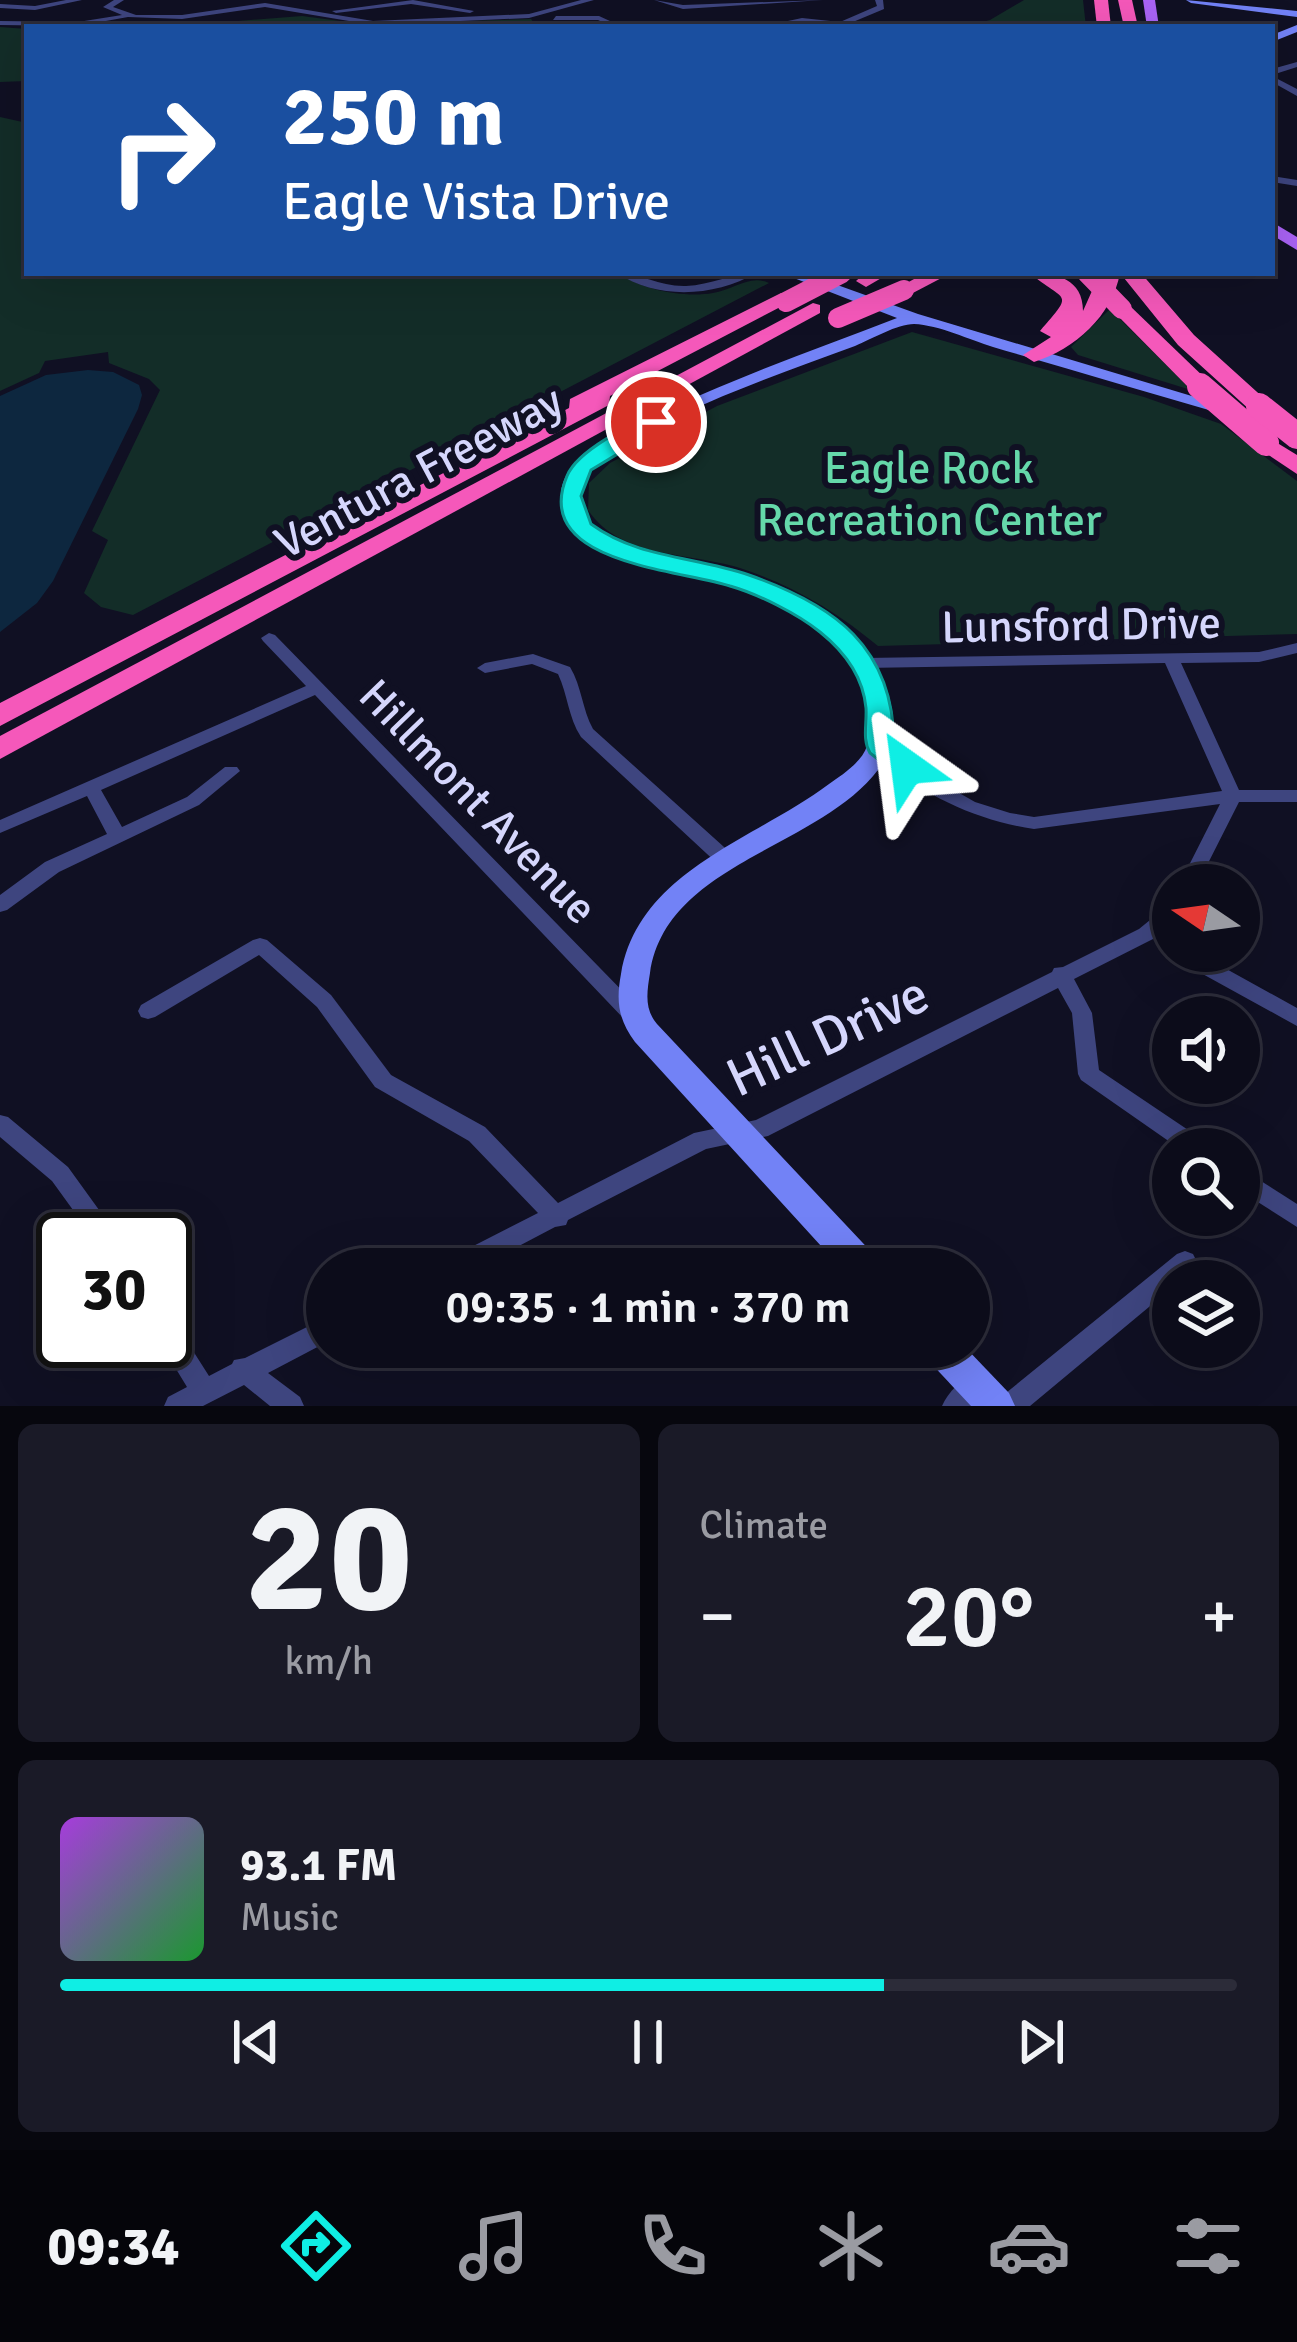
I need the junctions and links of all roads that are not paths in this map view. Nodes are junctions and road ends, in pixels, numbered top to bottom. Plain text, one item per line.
1 (78, 0) edge
2 (120, 0) edge
3 (590, 0) edge
4 (658, 0) edge
5 (819, 0) edge
6 (879, 0) edge
7 (1191, 0) edge
8 (1217, 2) edge
9 (0, 6) edge
10 (318, 14) junction
11 (1297, 14) edge
12 (130, 16) junction
13 (494, 16) junction
14 (529, 16) junction
15 (0, 23) edge
16 (612, 24) edge
17 (773, 24) edge
18 (824, 24) edge
19 (841, 24) edge
20 (1280, 238) edge
21 (1297, 257) edge
22 (630, 276) edge
23 (742, 276) edge
24 (797, 276) edge
25 (808, 276) edge
26 (827, 276) edge
27 (861, 276) edge
28 (934, 276) edge
29 (1046, 276) edge
30 (1090, 276) edge
31 (1109, 276) edge
32 (1133, 276) edge
33 (791, 302) junction
34 (912, 319) junction
35 (1034, 356) junction
36 (681, 380) junction
37 (1297, 434) edge
38 (1297, 467) edge
39 (269, 638) dead end
40 (1297, 648) edge
41 (1170, 658) junction
42 (864, 663) junction
43 (485, 668) dead end
44 (316, 688) junction
45 (4, 729) edge
46 (880, 747) junction
47 (231, 771) dead end
48 (90, 786) junction
49 (1233, 796) junction
50 (1297, 796) edge
51 (0, 827) edge
52 (116, 833) junction
53 (727, 860) junction
54 (1198, 864) edge
55 (0, 904) edge
56 (1152, 929) edge
57 (1146, 934) junction
58 (1152, 937) edge
59 (1214, 972) edge
60 (1061, 974) junction
61 (148, 1011) dead end
62 (634, 1016) junction
63 (1297, 1018) edge
64 (0, 1124) edge
65 (1167, 1128) edge
66 (735, 1133) junction
67 (1260, 1191) edge
68 (88, 1212) edge
69 (1297, 1217) edge
70 (557, 1218) junction
71 (495, 1248) edge
72 (846, 1248) edge
73 (1152, 1289) edge
74 (306, 1339) edge
75 (190, 1368) edge
76 (955, 1368) edge
77 (243, 1369) junction
78 (204, 1391) junction
79 (976, 1399) edge
80 (177, 1406) edge
81 (291, 1406) edge
82 (1010, 1406) edge

1 - 9 street
2 - 12 street
3 - 14 street
4 - 5 street
6 - 19 street
7 - 8 street
8 - 11 street
10 - 12 street
10 - 13 street
10 - 13 street
12 - 15 street
13 - 14 street
14 - 16 street
17 - 18 street
20 - 21 main road
22 - 23 street
24 - 34 street
25 - 33 highway
26 - 33 highway, Ventura Freeway, bridge
27 - 33 highway, Ventura Freeway
28 - 36 highway, bridge
29 - 35 highway
30 - 38 highway, bridge
31 - 35 highway
32 - 37 highway, bridge
33 - 36 highway, Ventura Freeway
33 - 45 highway
33 - 45 highway, Ventura Freeway
34 - 35 street
34 - 42 street
35 - 37 street
36 - 45 highway, Ventura Freeway
39 - 44 street, Hillmont Avenue
40 - 41 street, Lunsford Drive
41 - 42 street, Lunsford Drive
41 - 49 street
42 - 46 street
43 - 53 street
44 - 48 street
44 - 62 street, Hillmont Avenue
46 - 49 street
46 - 53 street
47 - 52 street
48 - 51 street
48 - 52 street
49 - 50 street
49 - 54 street
52 - 55 street
53 - 62 street
56 - 57 street, Hill Drive
57 - 58 street
57 - 60 street, Hill Drive
59 - 63 street
60 - 65 street
60 - 66 street, Hill Drive
61 - 70 street
62 - 66 street
64 - 68 street
66 - 70 street, Hill Drive
66 - 72 street
67 - 69 street
70 - 71 street, Hill Drive
73 - 82 street
74 - 77 street
75 - 78 street
76 - 79 street
77 - 78 street
77 - 81 street
78 - 80 street

